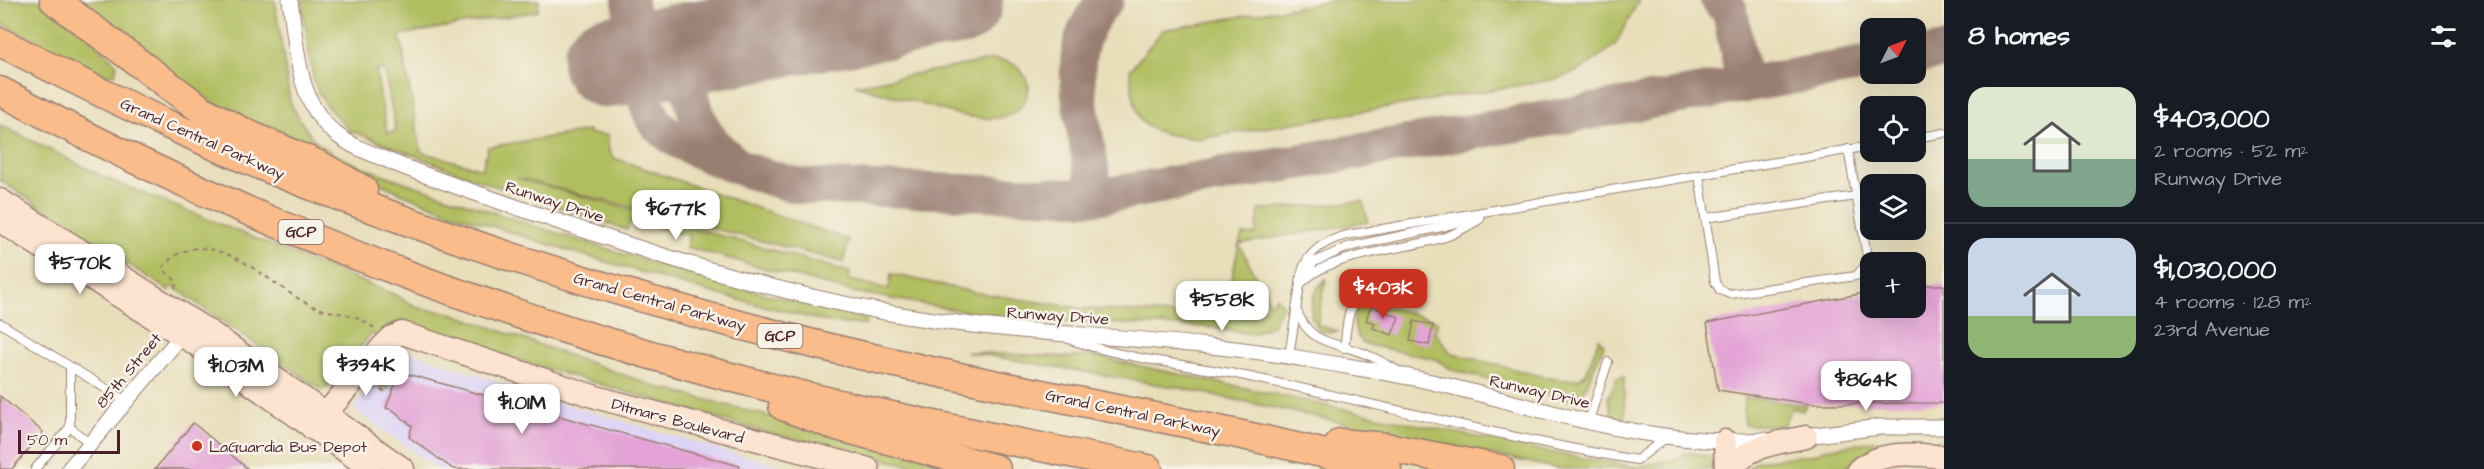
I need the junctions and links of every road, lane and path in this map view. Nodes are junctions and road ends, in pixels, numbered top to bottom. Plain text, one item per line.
1 (54, 0) edge
2 (290, 0) edge
3 (0, 42) edge
4 (0, 91) edge
5 (1944, 133) edge
6 (1926, 136) edge
7 (1860, 147) edge
8 (1848, 149) junction
9 (1699, 175) junction
10 (1856, 196) junction
11 (0, 200) edge
12 (1498, 210) junction
13 (1705, 218) junction
14 (0, 221) edge
15 (430, 227) junction
16 (1300, 285) junction
17 (1377, 287) dead end
18 (174, 290) dead end
19 (1296, 307) junction
20 (0, 323) edge
21 (187, 329) junction
22 (1052, 334) junction
23 (385, 336) junction
24 (1344, 348) junction
25 (654, 356) junction
26 (1289, 356) junction
27 (1608, 362) dead end
28 (70, 367) junction
29 (1413, 378) junction
30 (126, 401) junction
31 (1589, 420) junction
32 (319, 421) junction
33 (70, 427) junction
34 (1944, 427) edge
35 (1235, 434) junction
36 (1667, 437) junction
37 (1806, 437) junction
38 (1725, 441) junction
39 (90, 444) junction
40 (1943, 456) edge
41 (1481, 467) edge
42 (35, 469) edge
43 (69, 469) edge
44 (371, 469) edge
45 (403, 469) edge
46 (868, 469) edge
47 (996, 469) edge
48 (1148, 469) edge
49 (1387, 469) edge
50 (1500, 469) edge
51 (1726, 469) edge
52 (1735, 469) edge
53 (1859, 469) edge

1 - 15 highway
2 - 22 street, Runway Drive
3 - 15 highway, Grand Central Parkway / GCP
4 - 25 highway, GCP
5 - 6 lane
7 - 8 lane
8 - 9 lane
8 - 10 lane
9 - 12 lane
9 - 13 lane
10 - 13 lane
10 - 13 lane
11 - 21 street
12 - 16 lane
12 - 16 lane
12 - 16 lane
14 - 21 street
15 - 35 highway, Grand Central Parkway / GCP
16 - 19 lane
17 - 24 lane
18 - 23 path
19 - 24 lane
19 - 26 lane
20 - 28 lane
21 - 30 street, 85th Street
21 - 32 street
22 - 26 street, Runway Drive
22 - 36 lane
23 - 32 street
23 - 46 street, Ditmars Boulevard
24 - 29 lane
25 - 47 highway
25 - 48 highway, GCP
26 - 29 street, Runway Drive
27 - 31 lane
28 - 30 lane
28 - 33 lane
29 - 31 street, Runway Drive
30 - 39 street, 85th Street
31 - 36 street, Runway Drive
32 - 44 street
32 - 45 street
33 - 39 lane
33 - 42 lane
34 - 37 street, Runway Drive
35 - 41 highway
35 - 49 highway, Grand Central Parkway / GCP
36 - 38 street, Runway Drive
37 - 38 street, Runway Drive
37 - 52 street
38 - 51 street
39 - 43 street, 85th Street
40 - 53 street
41 - 50 highway

